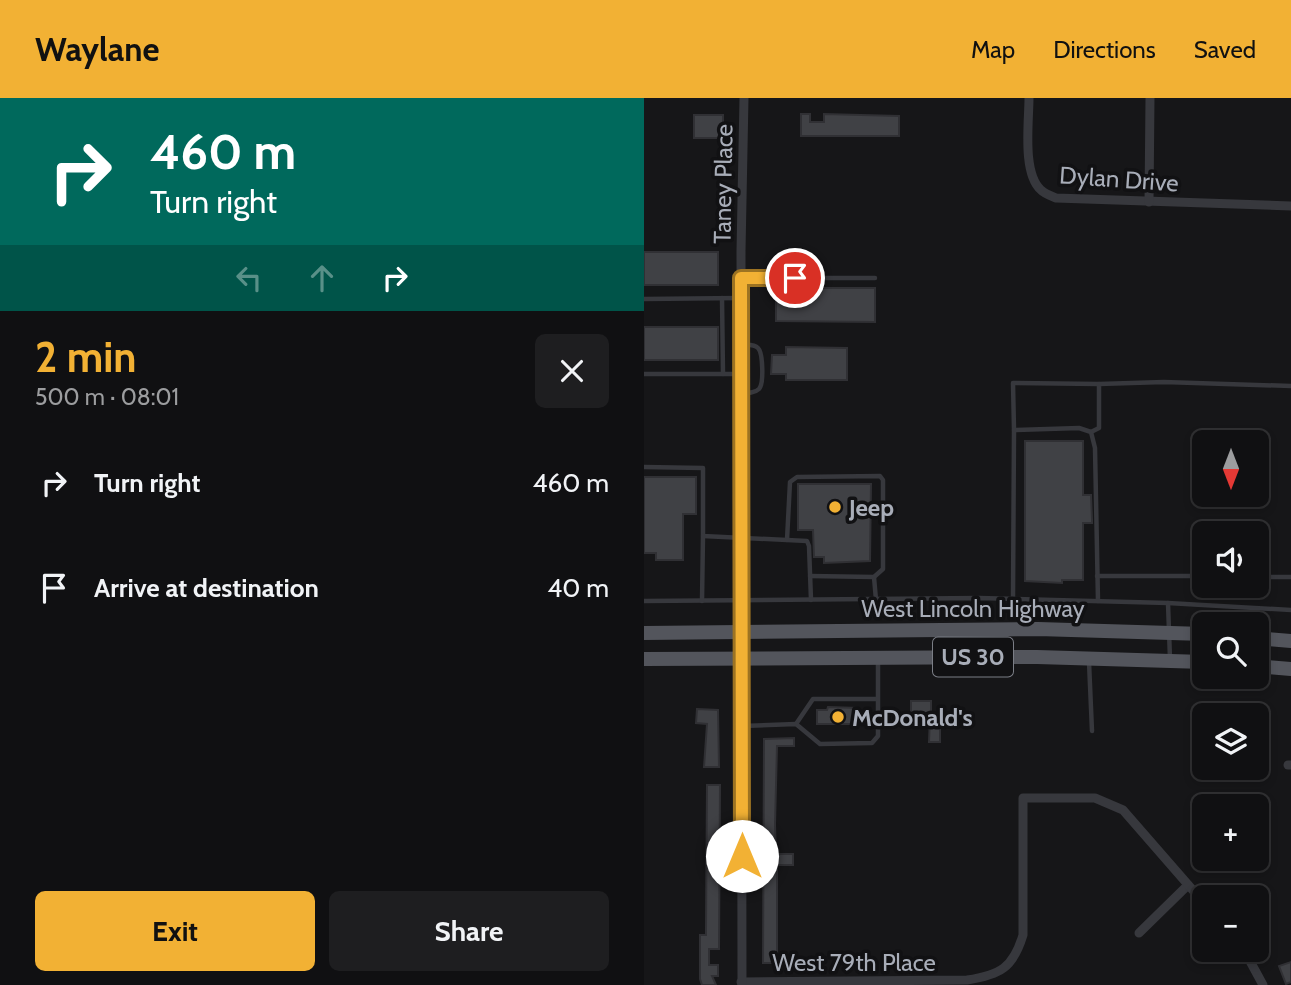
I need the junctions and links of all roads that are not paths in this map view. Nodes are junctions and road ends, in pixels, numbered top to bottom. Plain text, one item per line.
1 (744, 98) edge
2 (1029, 98) edge
3 (1150, 98) edge
4 (1149, 202) junction
5 (1291, 206) edge
6 (741, 278) junction
7 (876, 278) dead end
8 (722, 298) junction
9 (741, 298) junction
10 (644, 299) edge
11 (741, 344) junction
12 (644, 374) edge
13 (723, 374) junction
14 (741, 374) junction
15 (1099, 384) junction
16 (1291, 386) edge
17 (741, 393) junction
18 (1014, 430) junction
19 (1091, 432) junction
20 (644, 467) edge
21 (703, 536) junction
22 (742, 538) junction
23 (787, 540) junction
24 (810, 576) junction
25 (1097, 576) junction
26 (1192, 576) edge
27 (874, 577) junction
28 (1269, 577) edge
29 (1291, 577) edge
30 (1013, 599) junction
31 (811, 600) junction
32 (876, 600) junction
33 (644, 601) edge
34 (702, 601) junction
35 (742, 601) junction
36 (1098, 601) junction
37 (1168, 603) junction
38 (1291, 610) edge
39 (1168, 632) junction
40 (644, 633) edge
41 (742, 633) junction
42 (1192, 633) edge
43 (1269, 639) edge
44 (1291, 641) edge
45 (878, 657) junction
46 (742, 658) junction
47 (1089, 658) junction
48 (644, 659) edge
49 (1170, 660) junction
50 (1192, 661) edge
51 (1269, 667) edge
52 (1291, 669) edge
53 (877, 699) junction
54 (796, 724) junction
55 (742, 726) junction
56 (1092, 731) dead end
57 (1188, 885) junction
58 (1192, 890) edge
59 (1139, 933) dead end
60 (1251, 962) edge
61 (742, 983) edge
62 (968, 983) edge
63 (1263, 985) edge

1 - 6 street, Taney Place
2 - 4 street, Dylan Drive
3 - 4 street
4 - 5 street, Dylan Drive
6 - 7 lane
6 - 9 street, Taney Place
8 - 9 lane
8 - 10 lane
8 - 13 lane
9 - 11 street, Taney Place
11 - 14 street, Taney Place
11 - 17 lane
12 - 13 lane
13 - 14 lane
14 - 17 street, Taney Place
15 - 16 lane
15 - 18 lane
15 - 19 lane
17 - 22 street, Taney Place
18 - 19 lane
18 - 30 lane
19 - 25 lane
20 - 21 lane
21 - 22 lane
21 - 34 lane
22 - 23 lane
22 - 35 street, Taney Place
23 - 24 lane
23 - 27 lane
24 - 27 lane
24 - 31 lane
25 - 26 lane
25 - 36 lane
27 - 32 lane
28 - 29 lane
30 - 32 lane
30 - 36 lane
31 - 32 lane
31 - 35 lane
33 - 34 lane
34 - 35 lane
35 - 41 street, Taney Place
36 - 37 lane
37 - 38 lane
37 - 39 lane
39 - 41 main road, West Lincoln Highway / US 30
39 - 42 main road, West Lincoln Highway / US 30
39 - 49 lane
40 - 41 main road, US 30
41 - 46 street, Taney Place
43 - 44 main road
45 - 46 main road, West Lincoln Highway / US 30
45 - 47 main road, West Lincoln Highway / US 30
45 - 53 lane
46 - 48 main road, US 30
46 - 55 street, Taney Place
47 - 49 main road, West Lincoln Highway / US 30
47 - 56 lane
49 - 50 main road, West Lincoln Highway / US 30
51 - 52 main road
53 - 54 lane
53 - 54 lane
54 - 55 lane
55 - 61 street, Taney Place
57 - 58 street
57 - 59 street
57 - 62 street, West 79th Place
60 - 63 street
61 - 62 street, West 79th Place

